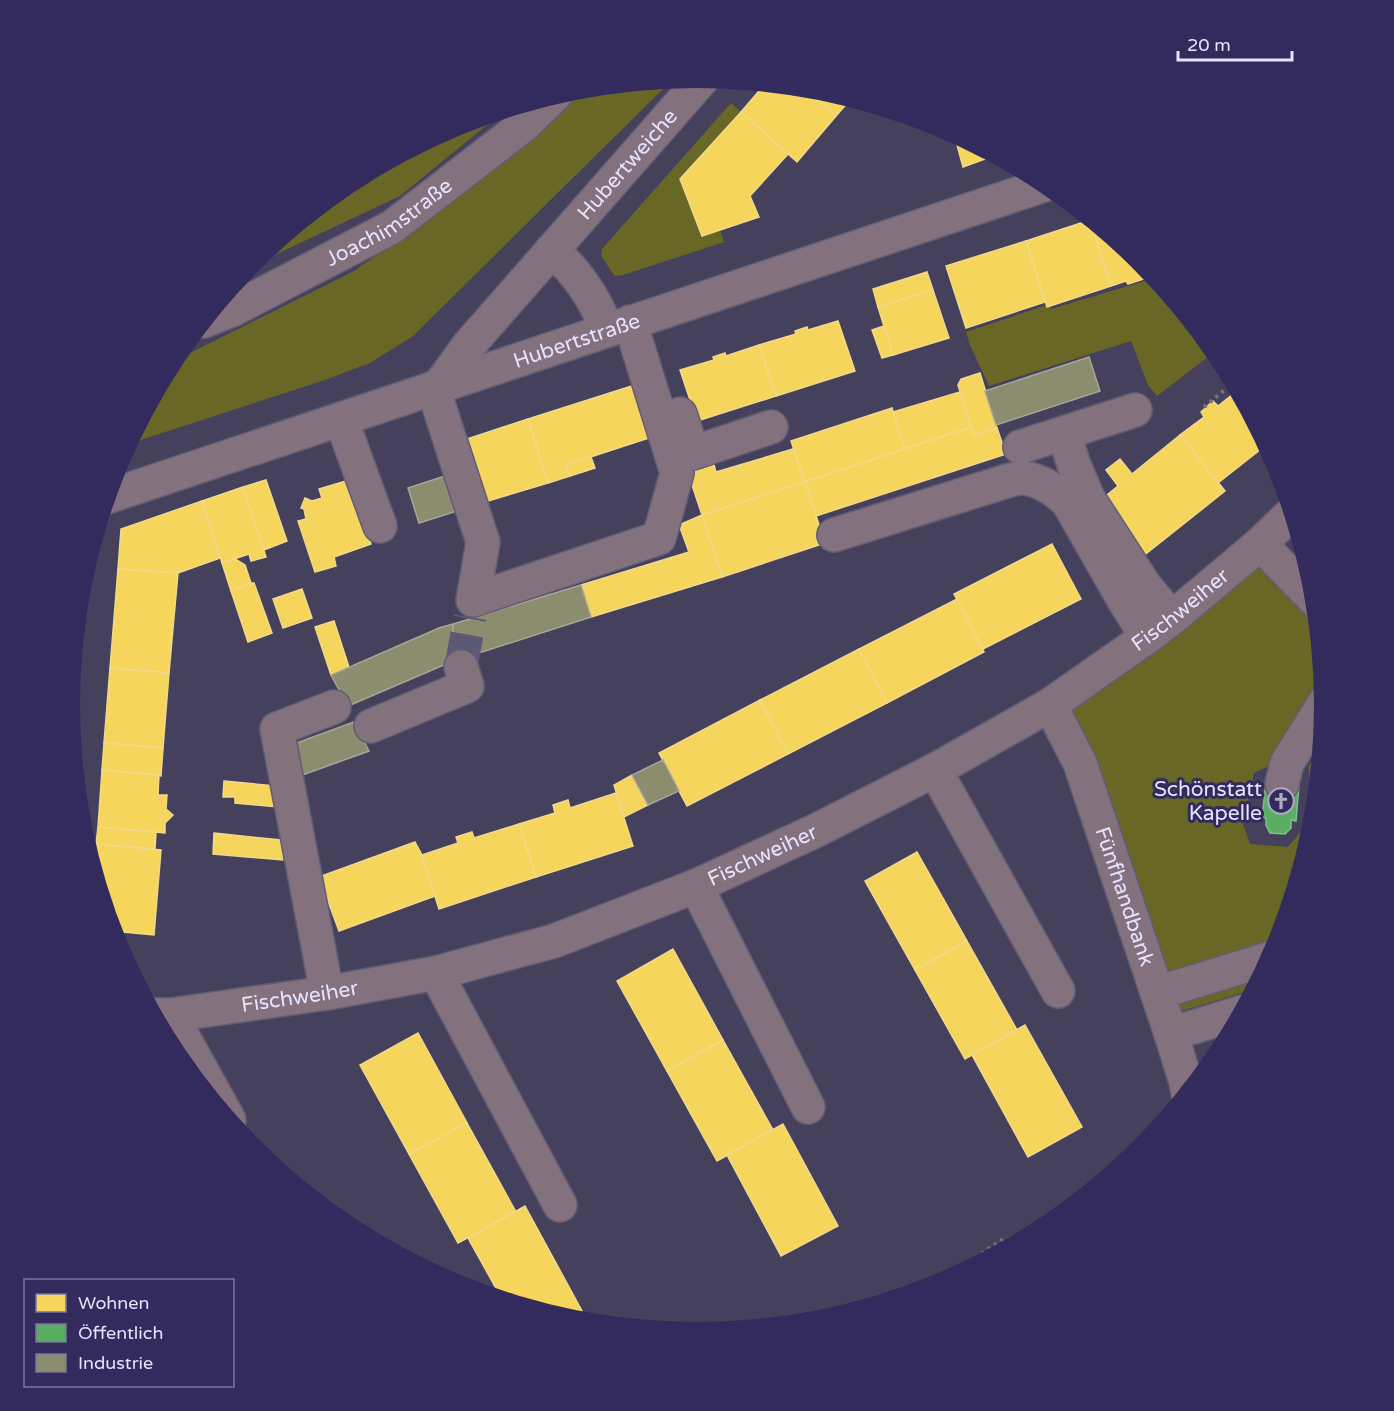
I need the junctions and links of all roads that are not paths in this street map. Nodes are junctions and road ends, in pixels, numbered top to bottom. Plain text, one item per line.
1 (694, 88) edge
2 (541, 108) edge
3 (1031, 186) edge
4 (552, 250) junction
5 (219, 315) edge
6 (628, 323) junction
7 (436, 387) junction
8 (1135, 411) dead end
9 (341, 419) junction
10 (771, 427) dead end
11 (1064, 434) junction
12 (1020, 447) dead end
13 (117, 494) edge
14 (1285, 519) edge
15 (380, 526) dead end
16 (834, 536) dead end
17 (1260, 544) junction
18 (1303, 588) edge
19 (1160, 627) junction
20 (460, 667) tunnel mouth
21 (1050, 705) junction
22 (334, 707) dead end
23 (1314, 720) edge
24 (371, 726) dead end
25 (935, 770) junction
26 (1282, 784) dead end
27 (696, 886) junction
28 (1258, 962) edge
29 (436, 973) junction
30 (1058, 990) dead end
31 (327, 993) junction
32 (1157, 993) junction
33 (162, 1015) edge
34 (1231, 1015) edge
35 (1171, 1034) junction
36 (1186, 1082) edge
37 (808, 1107) dead end
38 (560, 1205) dead end

1 - 4 street, Hubertweiche
2 - 5 street, Joachimstraße
3 - 6 street, Hubertstraße
4 - 6 street
4 - 7 street, Hubertweiche
6 - 7 street, Hubertstraße
6 - 7 street
6 - 10 street
7 - 9 street, Hubertstraße
8 - 11 street
9 - 13 street, Hubertstraße
9 - 15 street
11 - 12 street
11 - 19 street
14 - 17 street, Fischweiher
16 - 19 street
17 - 18 street
17 - 19 street, Fischweiher
19 - 21 street, Fischweiher
20 - 24 street
21 - 25 street, Fischweiher
21 - 32 street, Fünfhandbank
22 - 31 street
23 - 26 street
25 - 27 street, Fischweiher
25 - 30 street
27 - 29 street, Fischweiher
27 - 37 street
28 - 32 street
29 - 31 street, Fischweiher
29 - 38 street
31 - 33 street, Fischweiher
32 - 35 street, Fünfhandbank
34 - 35 street
35 - 36 street, Fünfhandbank

